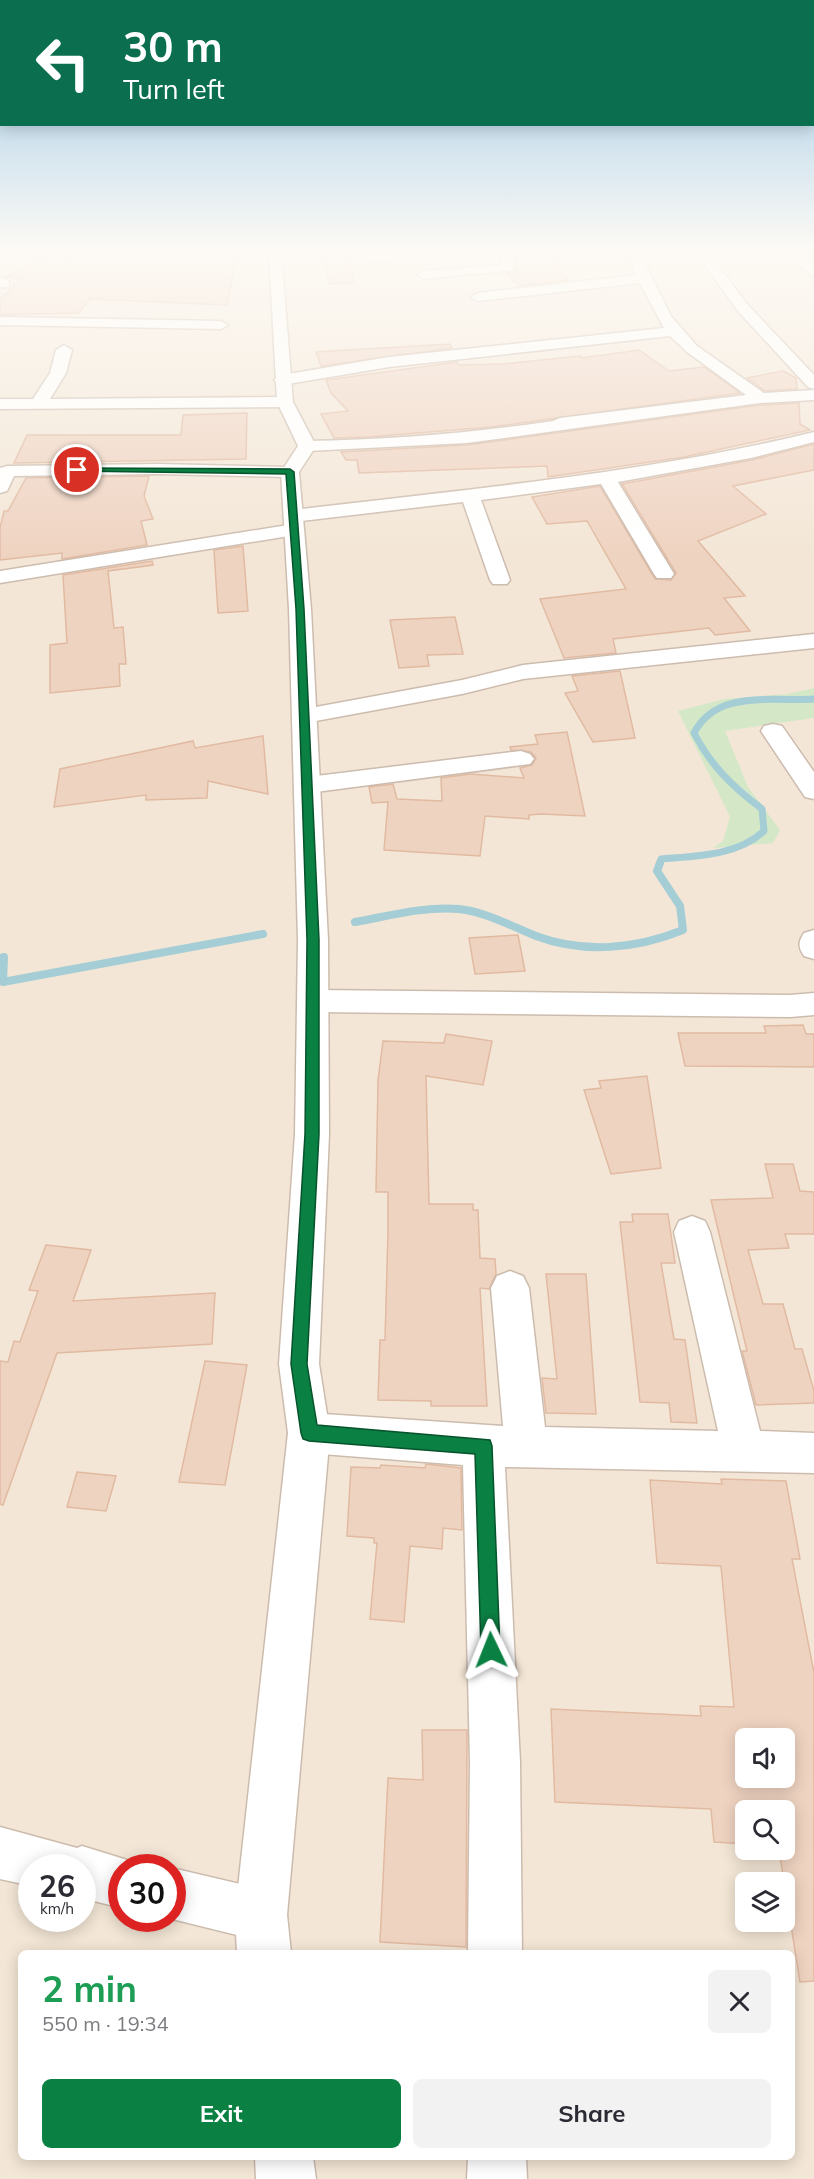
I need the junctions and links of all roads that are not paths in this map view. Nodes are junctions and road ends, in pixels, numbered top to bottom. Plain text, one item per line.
1 (63, 353) edge
2 (282, 353) edge
3 (478, 353) edge
4 (697, 353) edge
5 (785, 353) edge
6 (814, 384) edge
7 (284, 391) junction
8 (814, 395) edge
9 (760, 398) junction
10 (0, 404) edge
11 (38, 404) junction
12 (814, 437) edge
13 (298, 459) junction
14 (606, 477) junction
15 (0, 488) edge
16 (470, 494) junction
17 (293, 523) junction
18 (664, 574) dead end
19 (0, 577) edge
20 (500, 580) dead end
21 (814, 640) edge
22 (305, 716) junction
23 (773, 731) dead end
24 (521, 759) dead end
25 (308, 785) junction
26 (814, 791) edge
27 (814, 940) edge
28 (814, 949) edge
29 (313, 1001) junction
30 (814, 1004) edge
31 (692, 1232) dead end
32 (510, 1288) dead end
33 (309, 1433) junction
34 (505, 1446) junction
35 (744, 1452) junction
36 (814, 1453) edge
37 (0, 1853) edge
38 (18, 1857) edge
39 (186, 1900) edge
40 (262, 1934) edge
41 (495, 1950) edge
42 (284, 2160) edge
43 (496, 2160) edge
44 (286, 2179) edge
45 (497, 2179) edge

1 - 11 street
2 - 7 street
3 - 7 street
4 - 9 street
5 - 6 street
7 - 11 street
7 - 13 street
8 - 9 street
9 - 13 street
10 - 11 street
12 - 14 street
13 - 15 street
13 - 17 street
14 - 16 street
14 - 18 street
16 - 17 street
16 - 20 street
17 - 19 street
17 - 22 street
21 - 22 street
22 - 25 street
23 - 26 street
24 - 25 street
25 - 29 street
27 - 28 street
29 - 30 street
29 - 33 street
31 - 35 street
32 - 34 street
33 - 34 street
33 - 40 street
34 - 35 street
34 - 41 street
35 - 36 street
37 - 38 street
39 - 40 street
42 - 44 street
43 - 45 street

